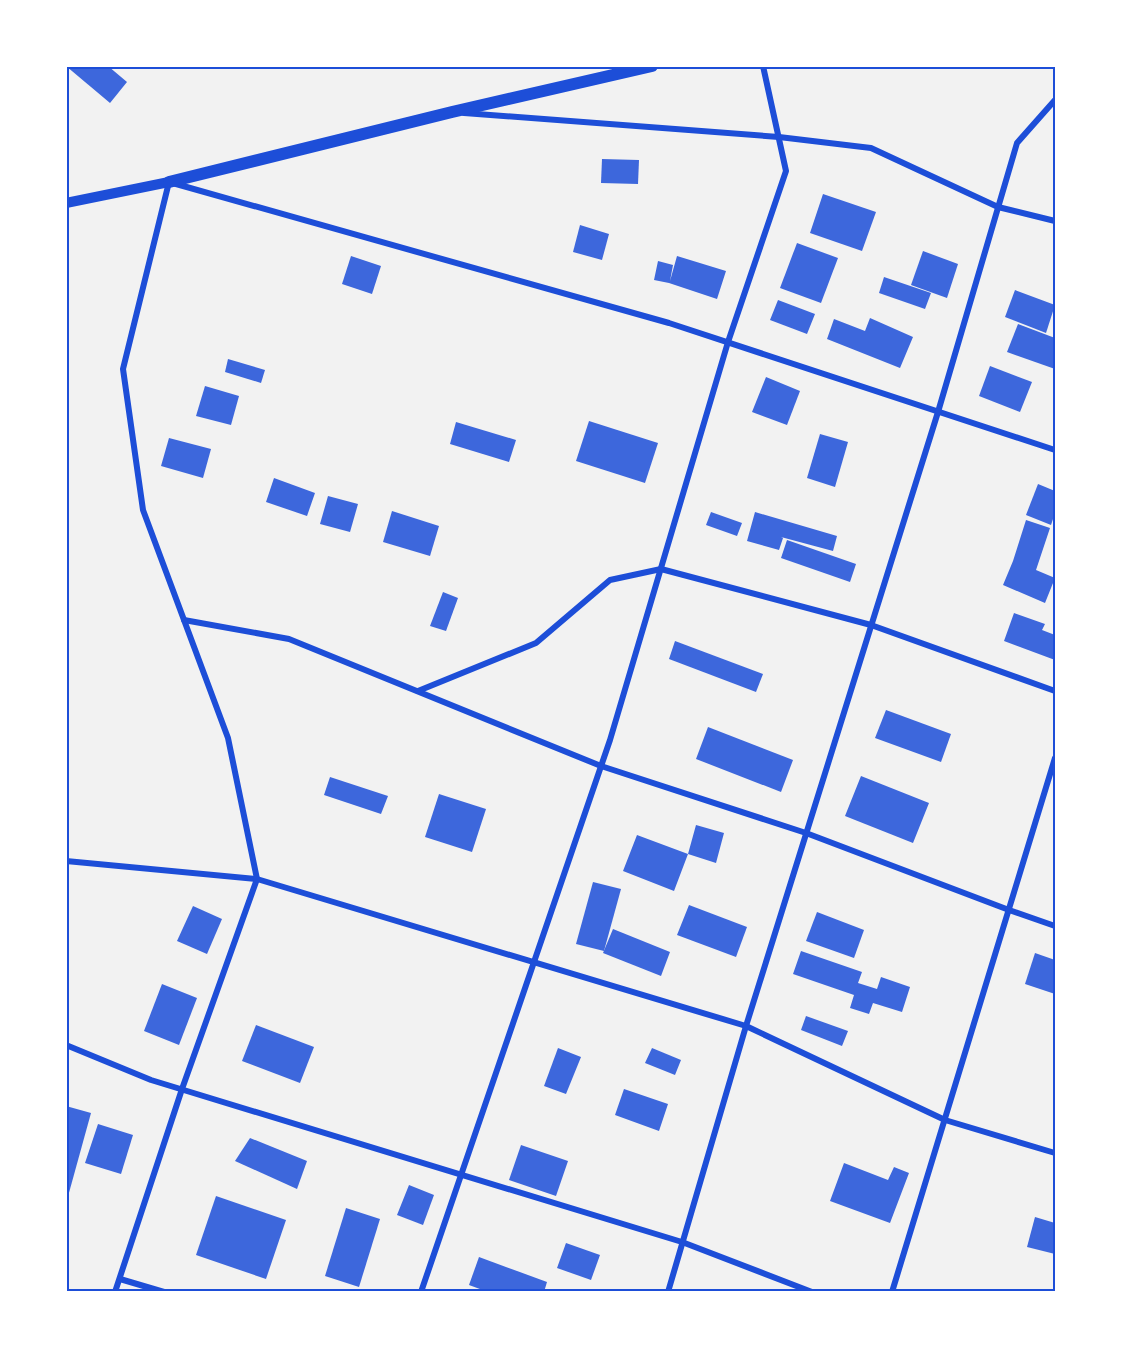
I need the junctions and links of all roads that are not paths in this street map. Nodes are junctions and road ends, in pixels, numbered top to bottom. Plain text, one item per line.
1 (652, 66) edge
2 (763, 66) edge
3 (1055, 100) edge
4 (452, 112) junction
5 (779, 137) junction
6 (169, 182) junction
7 (66, 203) edge
8 (998, 207) junction
9 (1055, 221) edge
10 (728, 342) junction
11 (938, 412) junction
12 (1055, 450) edge
13 (661, 569) junction
14 (184, 620) junction
15 (872, 624) junction
16 (418, 691) junction
17 (1055, 691) edge
18 (1055, 758) edge
19 (601, 766) junction
20 (806, 833) junction
21 (66, 861) edge
22 (257, 879) junction
23 (1009, 910) junction
24 (1055, 926) edge
25 (534, 963) junction
26 (746, 1026) junction
27 (66, 1045) edge
28 (182, 1089) junction
29 (945, 1120) junction
30 (1055, 1153) edge
31 (461, 1174) junction
32 (682, 1242) junction
33 (120, 1279) junction
34 (115, 1292) edge
35 (164, 1292) edge
36 (421, 1292) edge
37 (668, 1292) edge
38 (812, 1292) edge
39 (892, 1292) edge

1 - 4 main road
2 - 5 street
3 - 8 street
4 - 5 street
4 - 6 main road
5 - 8 street
5 - 10 street
6 - 7 street
6 - 10 street
6 - 14 street
8 - 9 street
8 - 11 street
10 - 11 street
10 - 13 street
11 - 12 street
11 - 15 street
13 - 15 street
13 - 16 street
13 - 19 street
14 - 16 street
14 - 22 street
15 - 17 street
15 - 20 street
16 - 19 street
18 - 23 street
19 - 20 street
19 - 25 street
20 - 23 street
20 - 26 street
21 - 22 street
22 - 25 street
22 - 28 street
23 - 24 street
23 - 29 street
25 - 26 street
25 - 31 street
26 - 29 street
26 - 32 street
27 - 28 street
28 - 31 street
28 - 33 street
29 - 30 street
29 - 39 street
31 - 32 street
31 - 36 street
32 - 37 street
32 - 38 street
33 - 34 street
33 - 35 street

